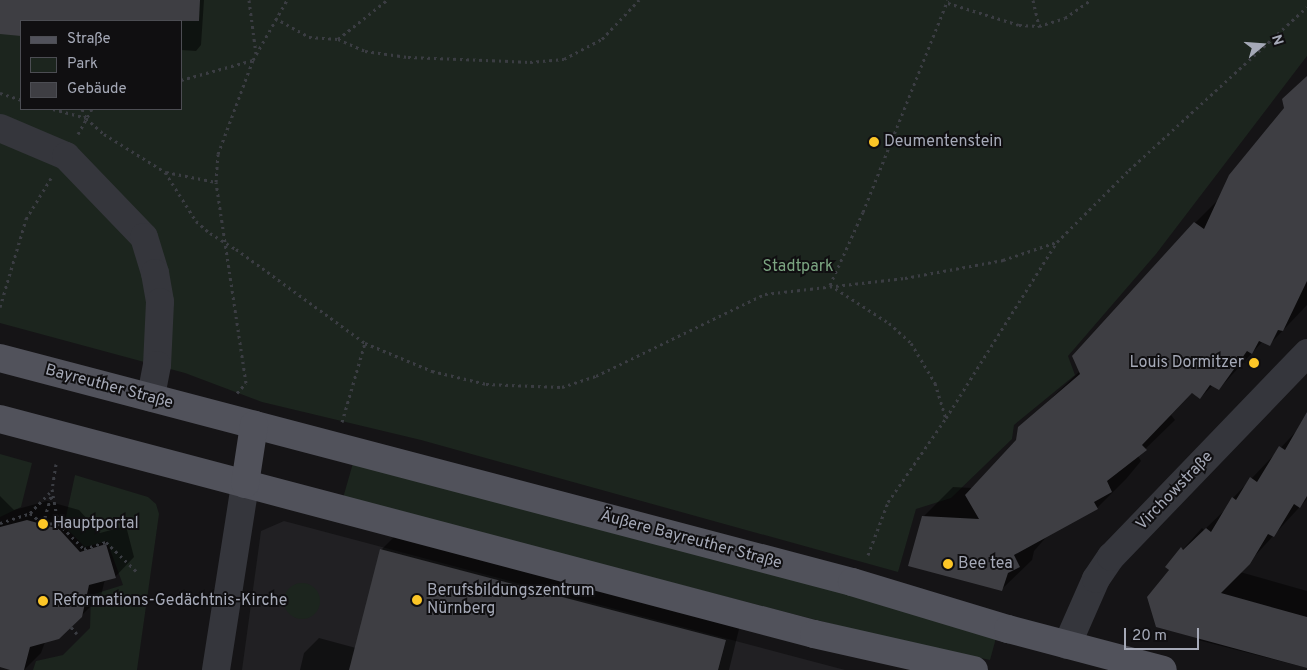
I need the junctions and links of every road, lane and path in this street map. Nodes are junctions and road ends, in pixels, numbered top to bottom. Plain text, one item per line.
1 (248, 0) edge
2 (287, 0) edge
3 (387, 0) edge
4 (639, 0) edge
5 (1033, 0) edge
6 (1090, 0) edge
7 (948, 1) edge
8 (1307, 7) edge
9 (275, 18) junction
10 (1039, 26) junction
11 (338, 39) junction
12 (256, 55) junction
13 (253, 60) junction
14 (182, 80) edge
15 (0, 94) edge
16 (20, 100) edge
17 (57, 110) edge
18 (82, 110) edge
19 (91, 110) edge
20 (86, 118) junction
21 (0, 128) edge
22 (66, 156) junction
23 (165, 172) junction
24 (216, 182) junction
25 (223, 240) junction
26 (1057, 242) junction
27 (830, 285) junction
28 (0, 307) edge
29 (364, 343) junction
30 (1307, 353) edge
31 (0, 358) edge
32 (151, 397) junction
33 (217, 415) junction
34 (946, 418) junction
35 (0, 420) edge
36 (342, 422) dead end
37 (254, 425) junction
38 (56, 464) dead end
39 (245, 484) junction
40 (52, 490) junction
41 (30, 512) junction
42 (0, 523) edge
43 (58, 523) junction
44 (43, 524) junction
45 (78, 544) junction
46 (84, 551) dead end
47 (868, 555) dead end
48 (136, 571) dead end
49 (71, 627) dead end
50 (77, 634) dead end
51 (1067, 645) junction
52 (216, 670) edge
53 (974, 670) edge
54 (1163, 670) edge

1 - 12 path
2 - 9 path
3 - 11 path
4 - 11 path
5 - 10 path
6 - 10 path
7 - 10 path
7 - 27 path
8 - 26 path
9 - 11 path
9 - 12 path
12 - 13 path
13 - 14 path
13 - 24 path
15 - 16 path
17 - 20 path
18 - 20 path
19 - 20 path
20 - 22 path
20 - 23 path
21 - 22 street
22 - 28 path
22 - 32 street
23 - 24 path
23 - 25 path
24 - 25 path
25 - 29 path
25 - 33 path
26 - 27 path
26 - 34 path
27 - 29 path
27 - 34 path
29 - 36 path
30 - 51 street, Virchowstraße
31 - 32 main road, Bayreuther Straße
32 - 33 main road, Bayreuther Straße
33 - 37 main road, Äußere Bayreuther Straße
34 - 47 path
35 - 39 main road
37 - 39 main road
37 - 51 main road, Äußere Bayreuther Straße
38 - 40 path
39 - 52 street
39 - 53 main road
40 - 41 path
40 - 43 path
40 - 44 path
41 - 42 path
41 - 44 path
43 - 44 path
43 - 45 path
45 - 46 path
45 - 48 path
49 - 50 path
51 - 54 main road, Äußere Bayreuther Straße

